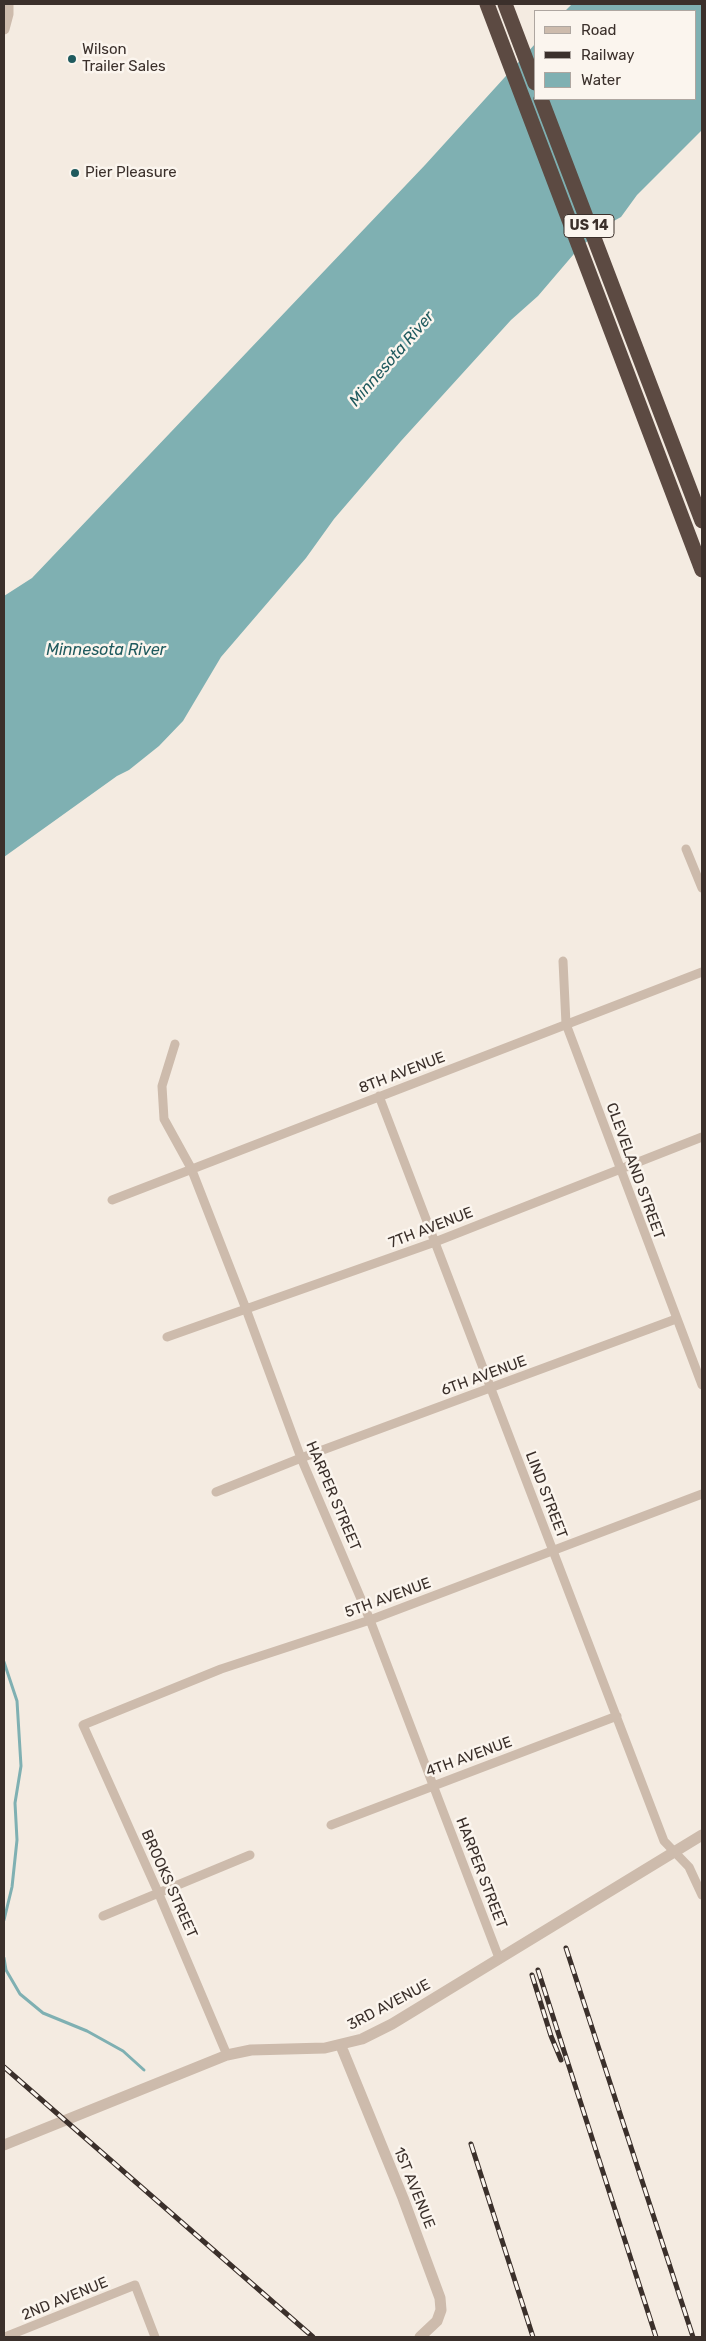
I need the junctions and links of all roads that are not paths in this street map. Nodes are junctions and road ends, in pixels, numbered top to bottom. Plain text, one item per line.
1 (8, 4) edge
2 (487, 4) edge
3 (505, 4) edge
4 (4, 29) edge
5 (534, 80) edge
6 (541, 100) edge
7 (702, 521) edge
8 (702, 570) edge
9 (686, 849) dead end
10 (702, 888) edge
11 (563, 961) dead end
12 (702, 972) edge
13 (566, 1024) junction
14 (176, 1044) dead end
15 (379, 1096) junction
16 (702, 1137) edge
17 (191, 1168) junction
18 (620, 1168) junction
19 (112, 1200) dead end
20 (435, 1242) junction
21 (246, 1309) junction
22 (676, 1318) junction
23 (167, 1337) dead end
24 (702, 1385) edge
25 (490, 1388) junction
26 (301, 1458) junction
27 (216, 1492) dead end
28 (702, 1494) edge
29 (553, 1550) junction
30 (370, 1620) junction
31 (617, 1716) junction
32 (83, 1725) joint
33 (433, 1785) junction
34 (331, 1825) dead end
35 (702, 1835) edge
36 (675, 1852) junction
37 (250, 1855) dead end
38 (158, 1892) junction
39 (702, 1895) edge
40 (103, 1916) dead end
41 (500, 1958) junction
42 (341, 2046) junction
43 (228, 2055) junction
44 (4, 2145) edge
45 (6, 2337) edge
46 (155, 2337) edge
47 (420, 2337) edge

1 - 4 street
2 - 8 highway, US 14
3 - 5 highway
6 - 7 highway, US 14
9 - 10 street
11 - 13 street, CLEVELAND STREET
12 - 13 street, 8TH AVENUE
13 - 15 street, 8TH AVENUE
13 - 18 street, CLEVELAND STREET
14 - 17 street, HARPER STREET
15 - 17 street, 8TH AVENUE
15 - 20 street, LIND STREET
16 - 18 street, 7TH AVENUE
17 - 19 street, 8TH AVENUE
17 - 21 street, HARPER STREET
18 - 20 street, 7TH AVENUE
18 - 22 street, CLEVELAND STREET
20 - 21 street, 7TH AVENUE
20 - 25 street, LIND STREET
21 - 23 street, 7TH AVENUE
21 - 26 street, HARPER STREET
22 - 24 street, CLEVELAND STREET
22 - 25 street, 6TH AVENUE
25 - 26 street, 6TH AVENUE
25 - 29 street, LIND STREET
26 - 27 street, 6TH AVENUE
26 - 30 street, HARPER STREET
28 - 29 street, 5TH AVENUE
29 - 30 street, 5TH AVENUE
29 - 31 street, LIND STREET
30 - 32 street, 5TH AVENUE
30 - 33 street, HARPER STREET
31 - 33 street, 4TH AVENUE
31 - 36 street, LIND STREET
32 - 38 street, BROOKS STREET
33 - 34 street, 4TH AVENUE
33 - 41 street, HARPER STREET
35 - 36 street, 3RD AVENUE
36 - 39 street, LIND STREET
36 - 41 street, 3RD AVENUE
37 - 38 street
38 - 40 street
38 - 43 street, BROOKS STREET
41 - 42 street, 3RD AVENUE
42 - 43 street, 3RD AVENUE
42 - 47 street, 1ST AVENUE
43 - 44 street, 3RD AVENUE
45 - 46 street, 2ND AVENUE

